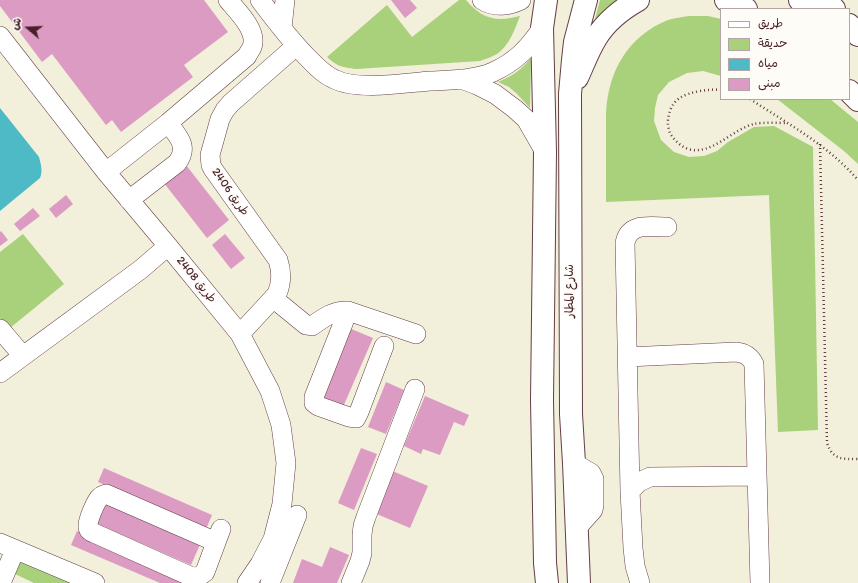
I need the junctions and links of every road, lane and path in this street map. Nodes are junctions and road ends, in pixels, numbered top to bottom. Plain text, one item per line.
1 (228, 0) edge
2 (260, 0) edge
3 (285, 0) edge
4 (482, 0) edge
5 (521, 0) edge
6 (546, 0) edge
7 (586, 0) edge
8 (638, 0) edge
9 (726, 0) edge
10 (749, 0) edge
11 (800, 0) edge
12 (825, 0) edge
13 (744, 8) edge
14 (758, 8) edge
15 (809, 8) edge
16 (833, 8) edge
17 (850, 26) edge
18 (282, 28) junction
19 (542, 28) junction
20 (858, 35) edge
21 (0, 36) edge
22 (850, 44) edge
23 (296, 46) junction
24 (858, 51) edge
25 (461, 79) junction
26 (720, 90) edge
27 (850, 92) edge
28 (570, 94) junction
29 (752, 100) edge
30 (858, 100) edge
31 (168, 123) junction
32 (788, 123) junction
33 (820, 144) junction
34 (545, 152) junction
35 (106, 172) junction
36 (858, 180) edge
37 (130, 200) junction
38 (666, 227) dead end
39 (168, 246) junction
40 (273, 298) junction
41 (348, 311) junction
42 (0, 329) edge
43 (240, 334) junction
44 (416, 334) dead end
45 (384, 346) dead end
46 (23, 356) junction
47 (627, 357) junction
48 (0, 373) edge
49 (415, 390) dead end
50 (858, 459) edge
51 (757, 476) junction
52 (630, 491) junction
53 (297, 514) dead end
54 (8, 546) edge
55 (260, 564) junction
56 (4, 579) edge
57 (199, 580) edge
58 (95, 583) edge
59 (247, 583) edge
60 (256, 583) edge
61 (270, 583) edge
62 (351, 583) edge
63 (547, 583) edge
64 (579, 583) edge
65 (640, 583) edge
66 (760, 583) edge

1 - 31 street
2 - 18 street
3 - 18 street
4 - 5 street
6 - 19 main road
7 - 28 main road, شارع المطار
8 - 28 main road
9 - 13 main road
10 - 14 main road
11 - 15 main road
12 - 16 main road
17 - 20 main road
18 - 23 street
19 - 25 street
19 - 34 main road
21 - 35 street, طريق 2408
22 - 24 main road
23 - 25 street
23 - 40 street, طريق 2406
25 - 34 street
26 - 32 path
27 - 30 main road
28 - 64 main road, شارع المطار
29 - 32 path
31 - 35 street
31 - 37 street
32 - 33 path
33 - 36 path
33 - 50 path
34 - 63 main road
35 - 37 street, طريق 2408
37 - 39 street, طريق 2408
38 - 47 street
39 - 43 street, طريق 2408
39 - 46 street
40 - 41 street
40 - 43 street, طريق 2406
41 - 44 street
41 - 45 street
42 - 46 street
43 - 55 street, طريق 2408
46 - 48 street
47 - 51 street
47 - 52 street
49 - 62 street
51 - 52 street
51 - 66 street
52 - 65 street
53 - 61 street
54 - 56 street
54 - 58 street
55 - 59 street, طريق 2408
55 - 60 street, طريق 2408
57 - 57 street

